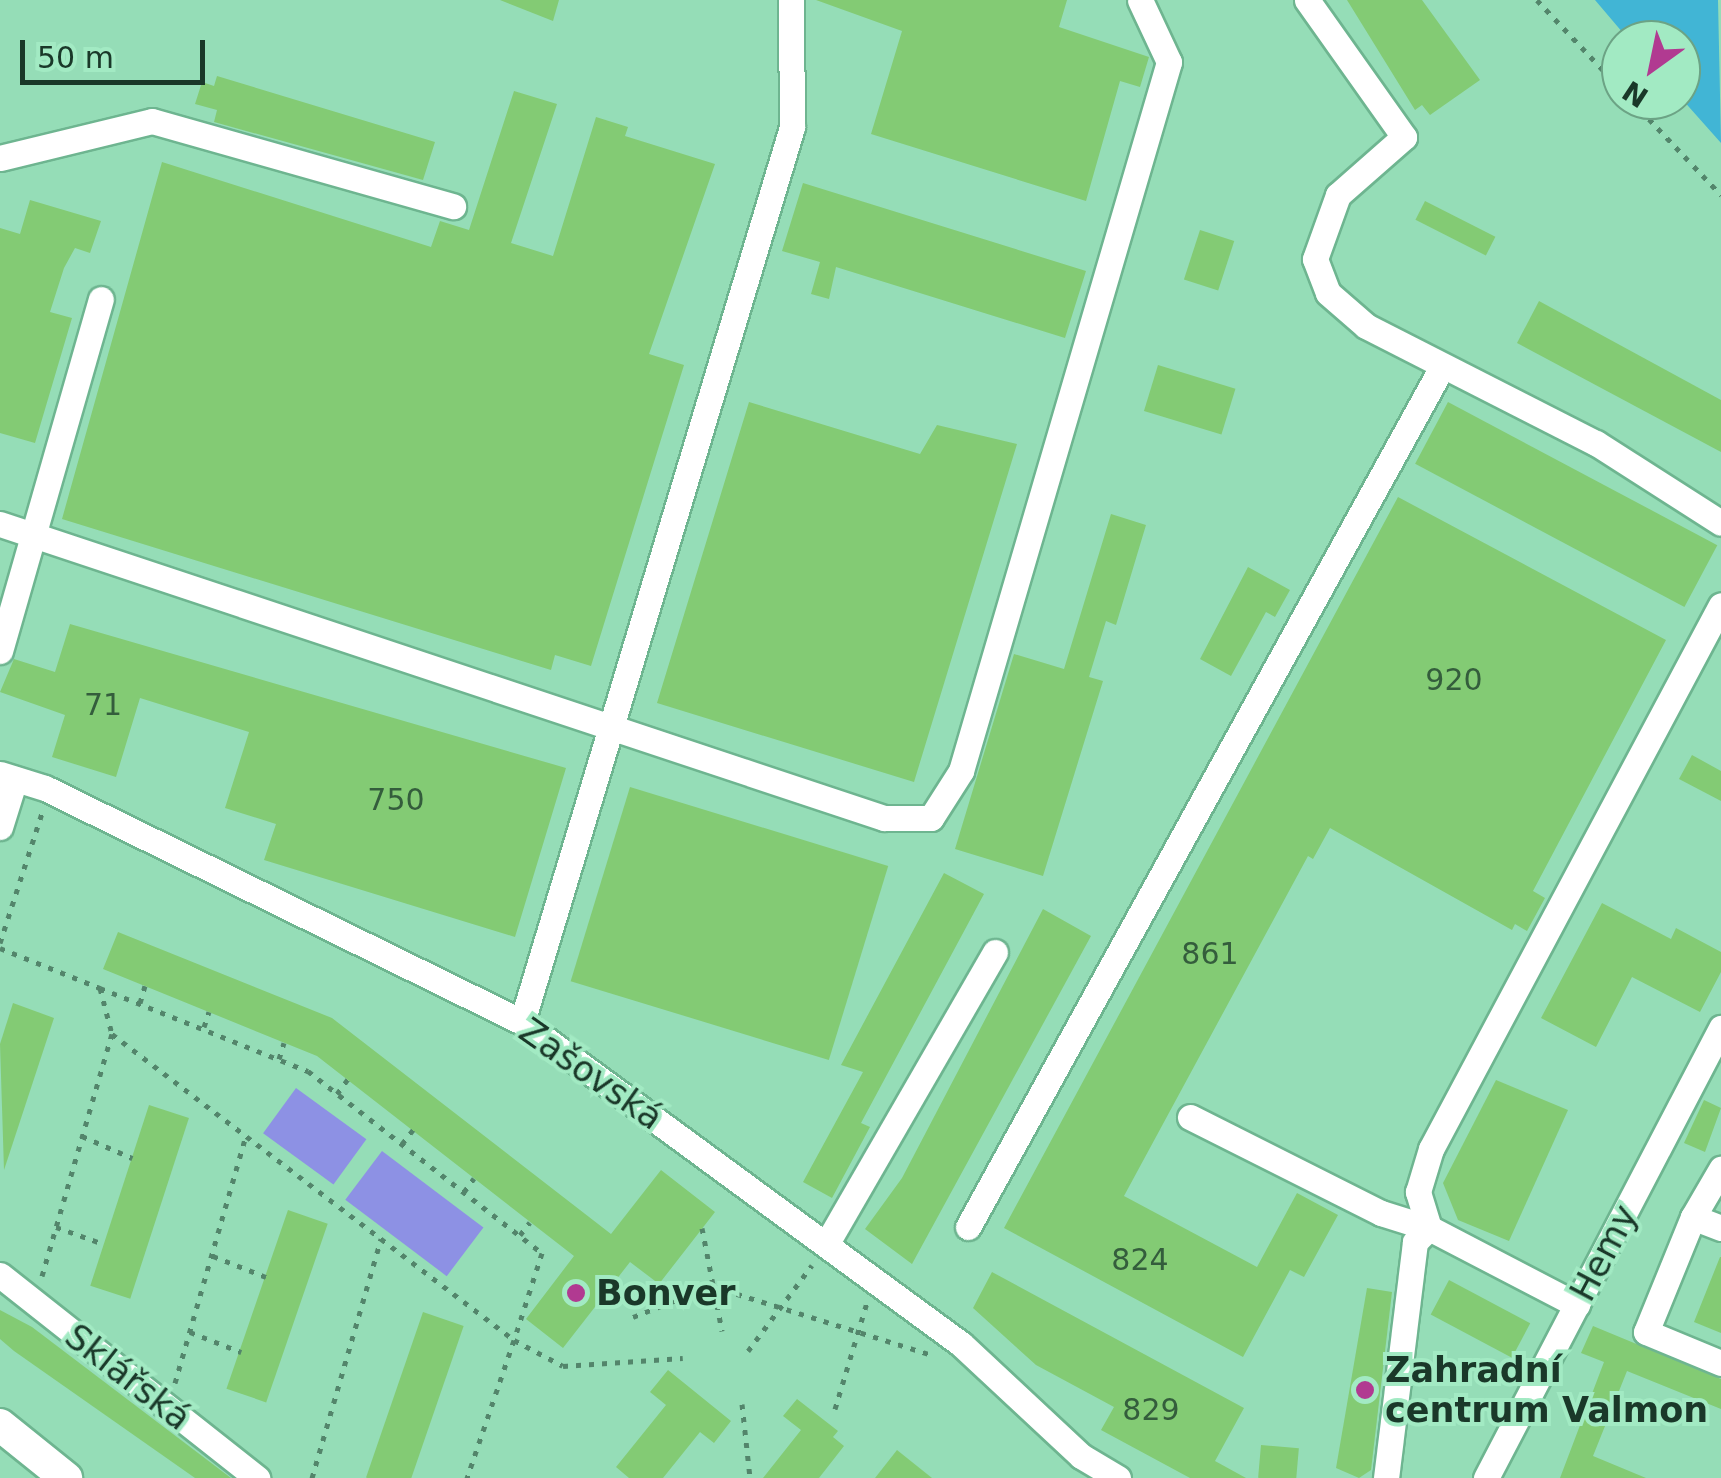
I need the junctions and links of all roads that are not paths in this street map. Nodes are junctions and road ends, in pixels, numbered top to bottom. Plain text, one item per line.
1 (790, 0) edge
2 (1140, 0) edge
3 (1307, 0) edge
4 (0, 158) edge
5 (453, 206) dead end
6 (101, 299) dead end
7 (1442, 367) junction
8 (1721, 523) edge
9 (0, 524) edge
10 (31, 534) junction
11 (1721, 605) edge
12 (0, 652) edge
13 (616, 726) junction
14 (8, 784) edge
15 (0, 827) edge
16 (996, 952) dead end
17 (522, 1022) junction
18 (1721, 1028) edge
19 (1190, 1117) dead end
20 (1721, 1169) edge
21 (1694, 1217) junction
22 (968, 1227) dead end
23 (1429, 1228) junction
24 (1721, 1228) edge
25 (820, 1255) junction
26 (0, 1275) edge
27 (1576, 1305) junction
28 (1721, 1362) edge
29 (0, 1426) edge
30 (66, 1478) edge
31 (257, 1478) edge
32 (1118, 1478) edge
33 (1386, 1478) edge
34 (1486, 1478) edge

1 - 13 street
2 - 13 street
3 - 7 street
4 - 5 street
6 - 10 street
7 - 8 street
7 - 22 street
9 - 10 street
10 - 12 street
10 - 13 street
11 - 23 street
13 - 17 street
14 - 15 street
14 - 17 street, Zašovská
16 - 25 street
17 - 25 street, Zašovská
18 - 27 street, Hemy
19 - 23 street
20 - 21 street
21 - 24 street
21 - 28 street
23 - 27 street
23 - 33 street
25 - 32 street, Zašovská
26 - 31 street, Sklářská
27 - 34 street, Hemy
29 - 30 main road

